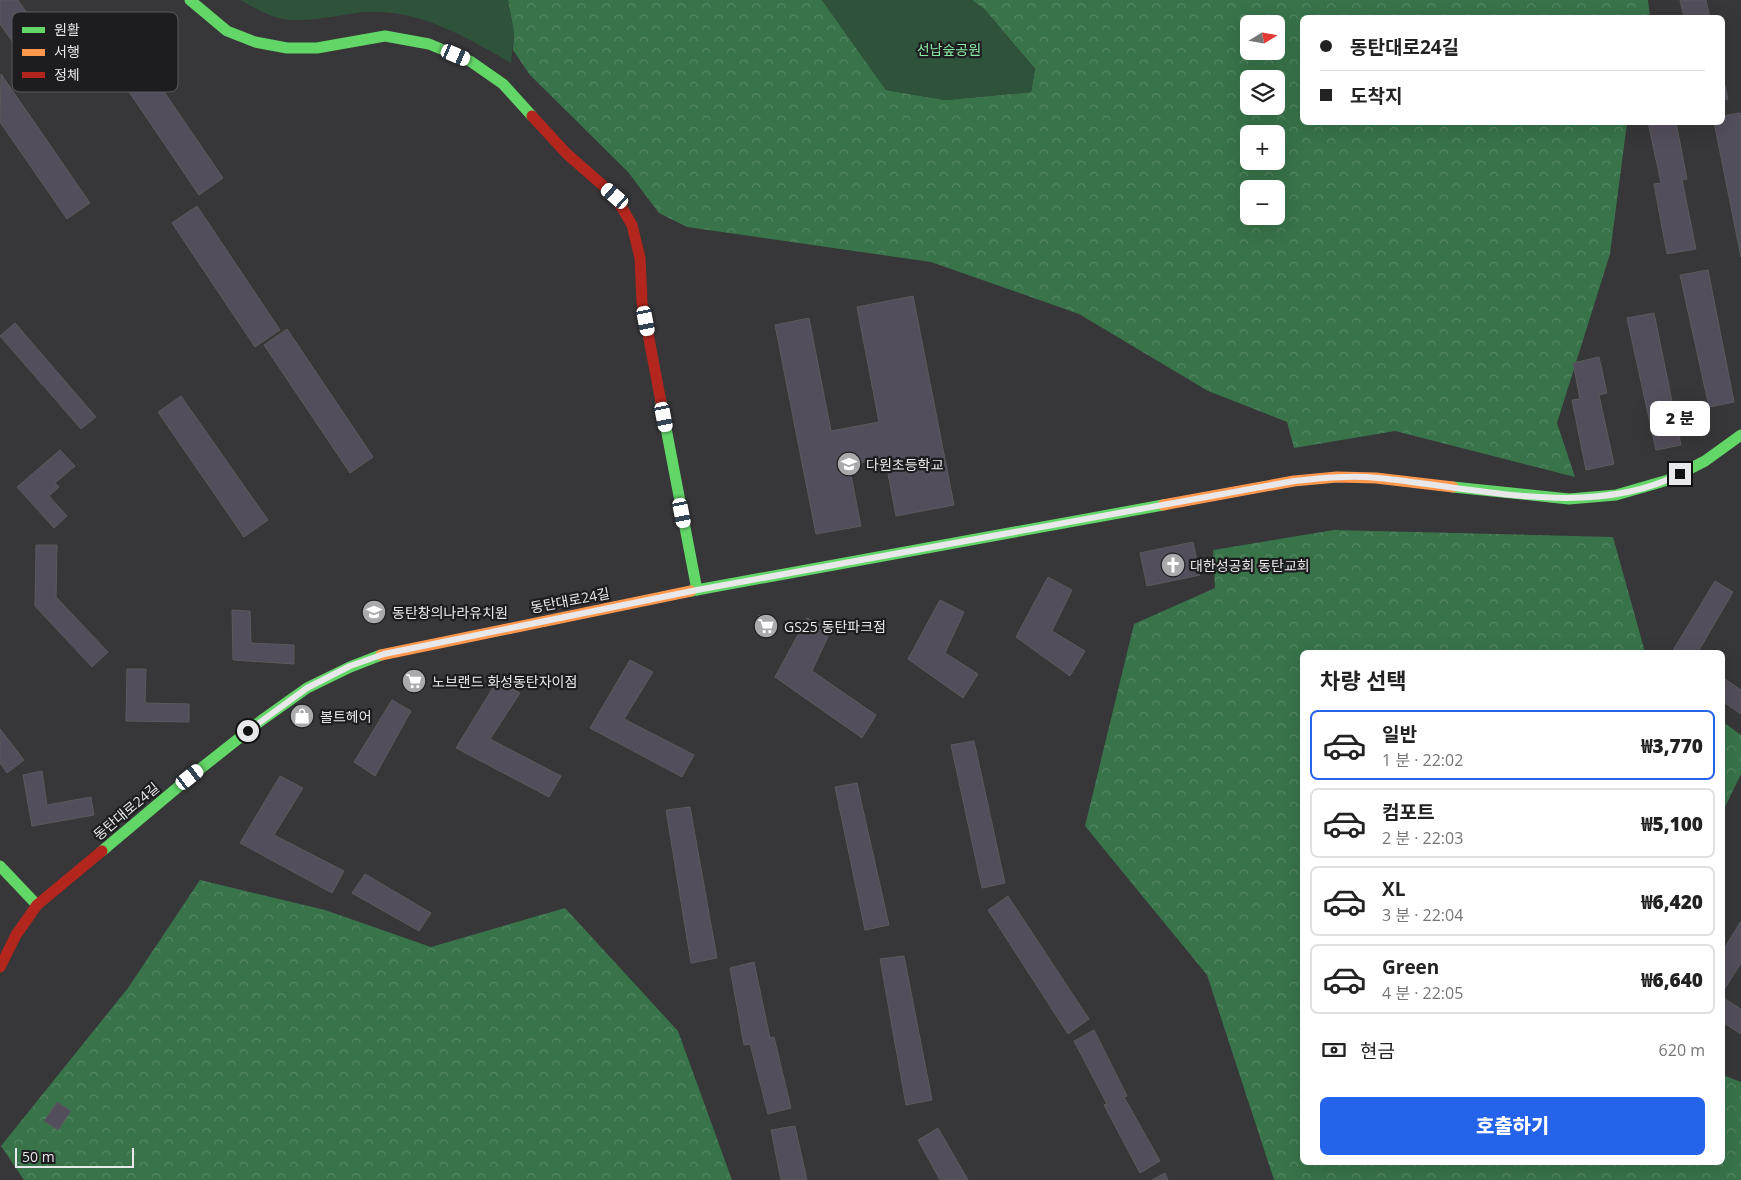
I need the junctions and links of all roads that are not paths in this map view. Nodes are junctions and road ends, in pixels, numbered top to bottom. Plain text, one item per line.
1 (190, 0) edge
2 (1741, 434) edge
3 (697, 590) junction
4 (0, 866) edge
5 (36, 905) junction
6 (0, 967) edge

1 - 3 street
2 - 3 street, 동탄대로24길
3 - 5 street, 동탄대로24길
4 - 5 street
5 - 6 street, 동탄대로24길

